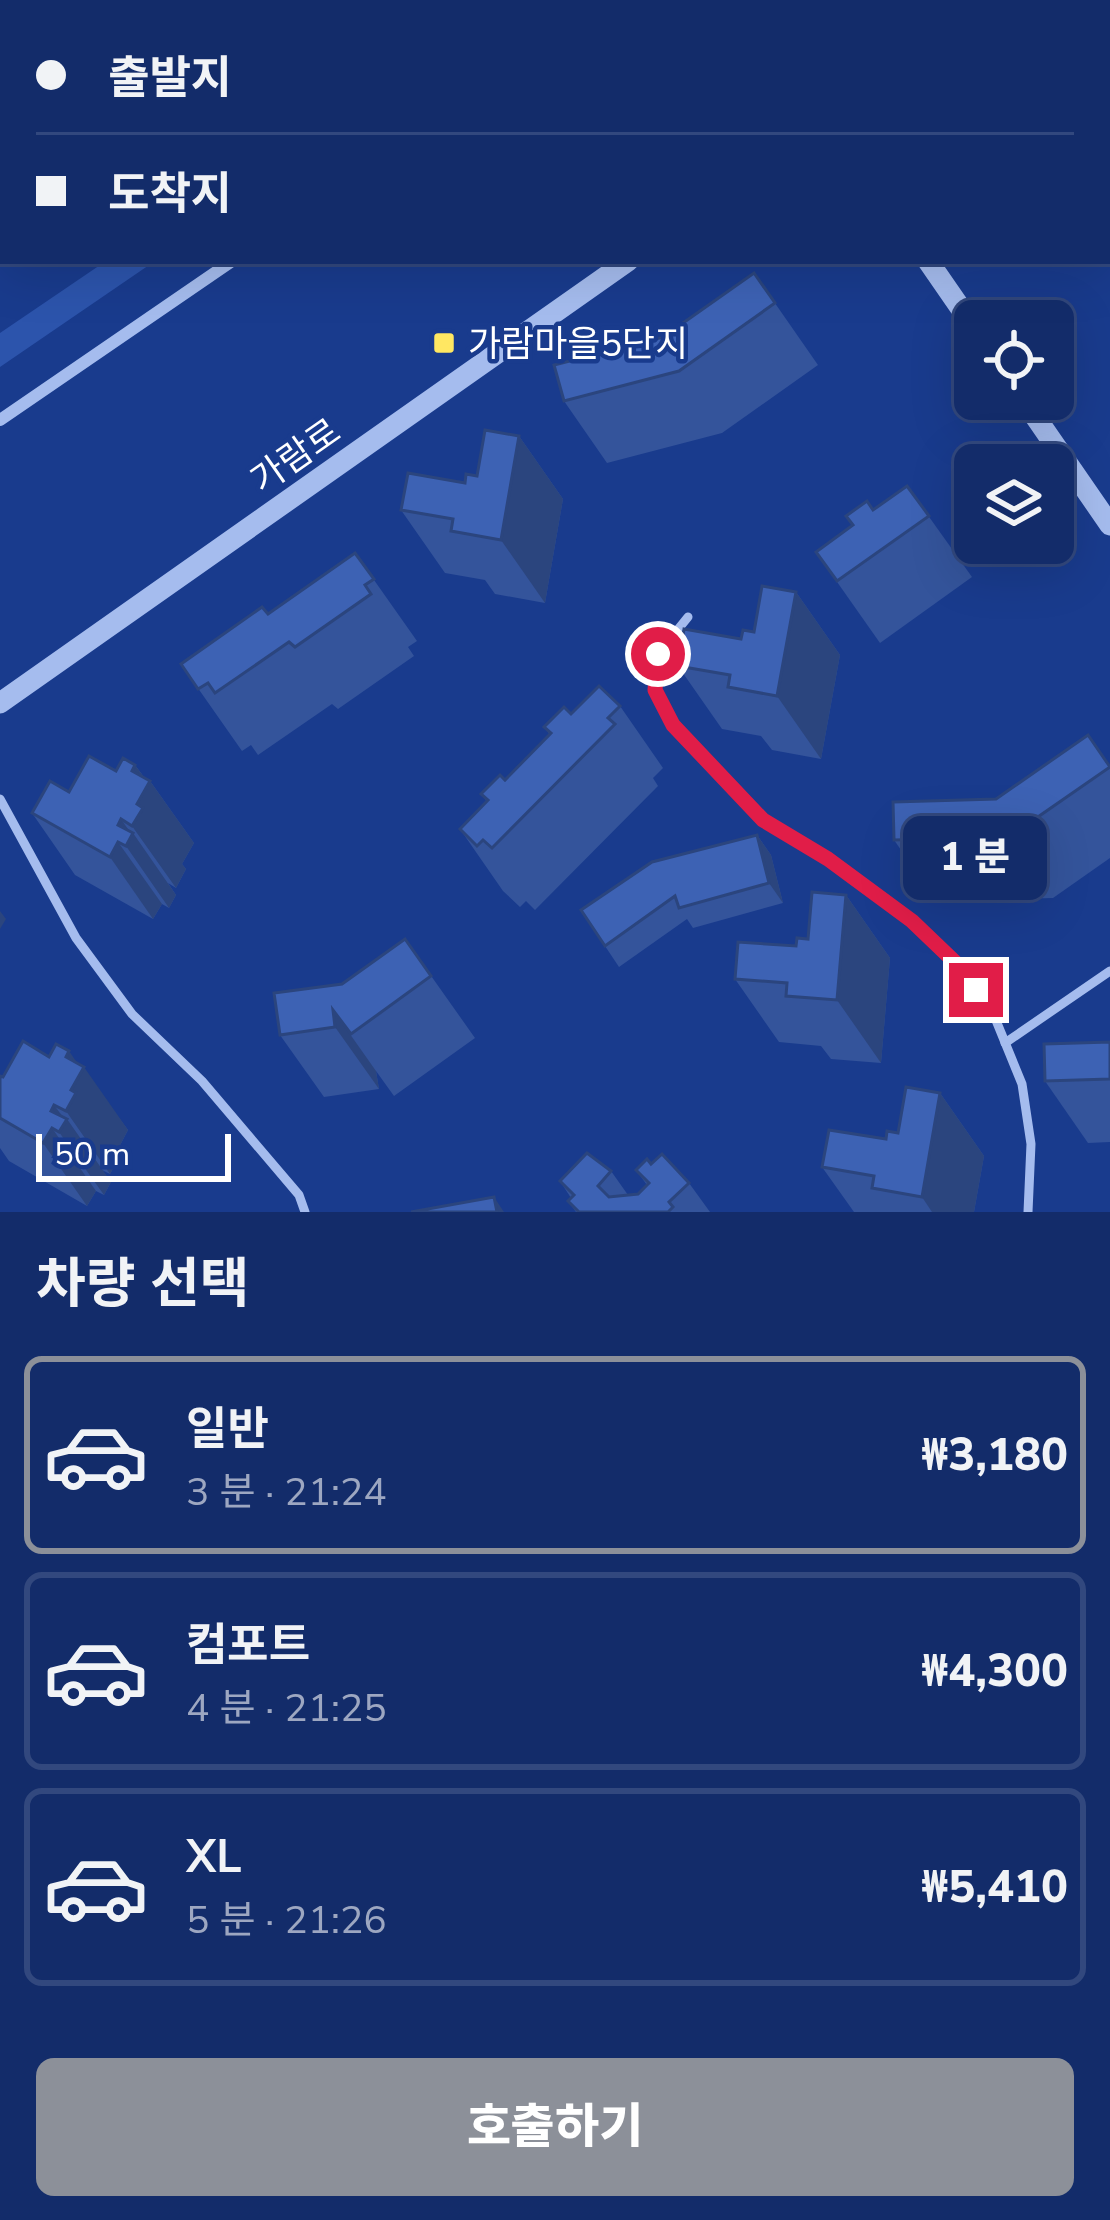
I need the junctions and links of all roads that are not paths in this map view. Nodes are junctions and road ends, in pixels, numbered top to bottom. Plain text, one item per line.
1 (228, 264) edge
2 (624, 264) edge
3 (930, 264) edge
4 (955, 300) edge
5 (0, 420) edge
6 (1038, 420) edge
7 (1110, 525) edge
8 (688, 617) dead end
9 (0, 703) edge
10 (0, 799) edge
11 (1110, 971) edge
12 (1005, 1043) junction
13 (305, 1212) edge
14 (1028, 1212) edge

1 - 5 street
2 - 9 street, 가람로
3 - 4 street
6 - 7 street
8 - 12 lane
10 - 13 lane
11 - 12 lane
12 - 14 lane

